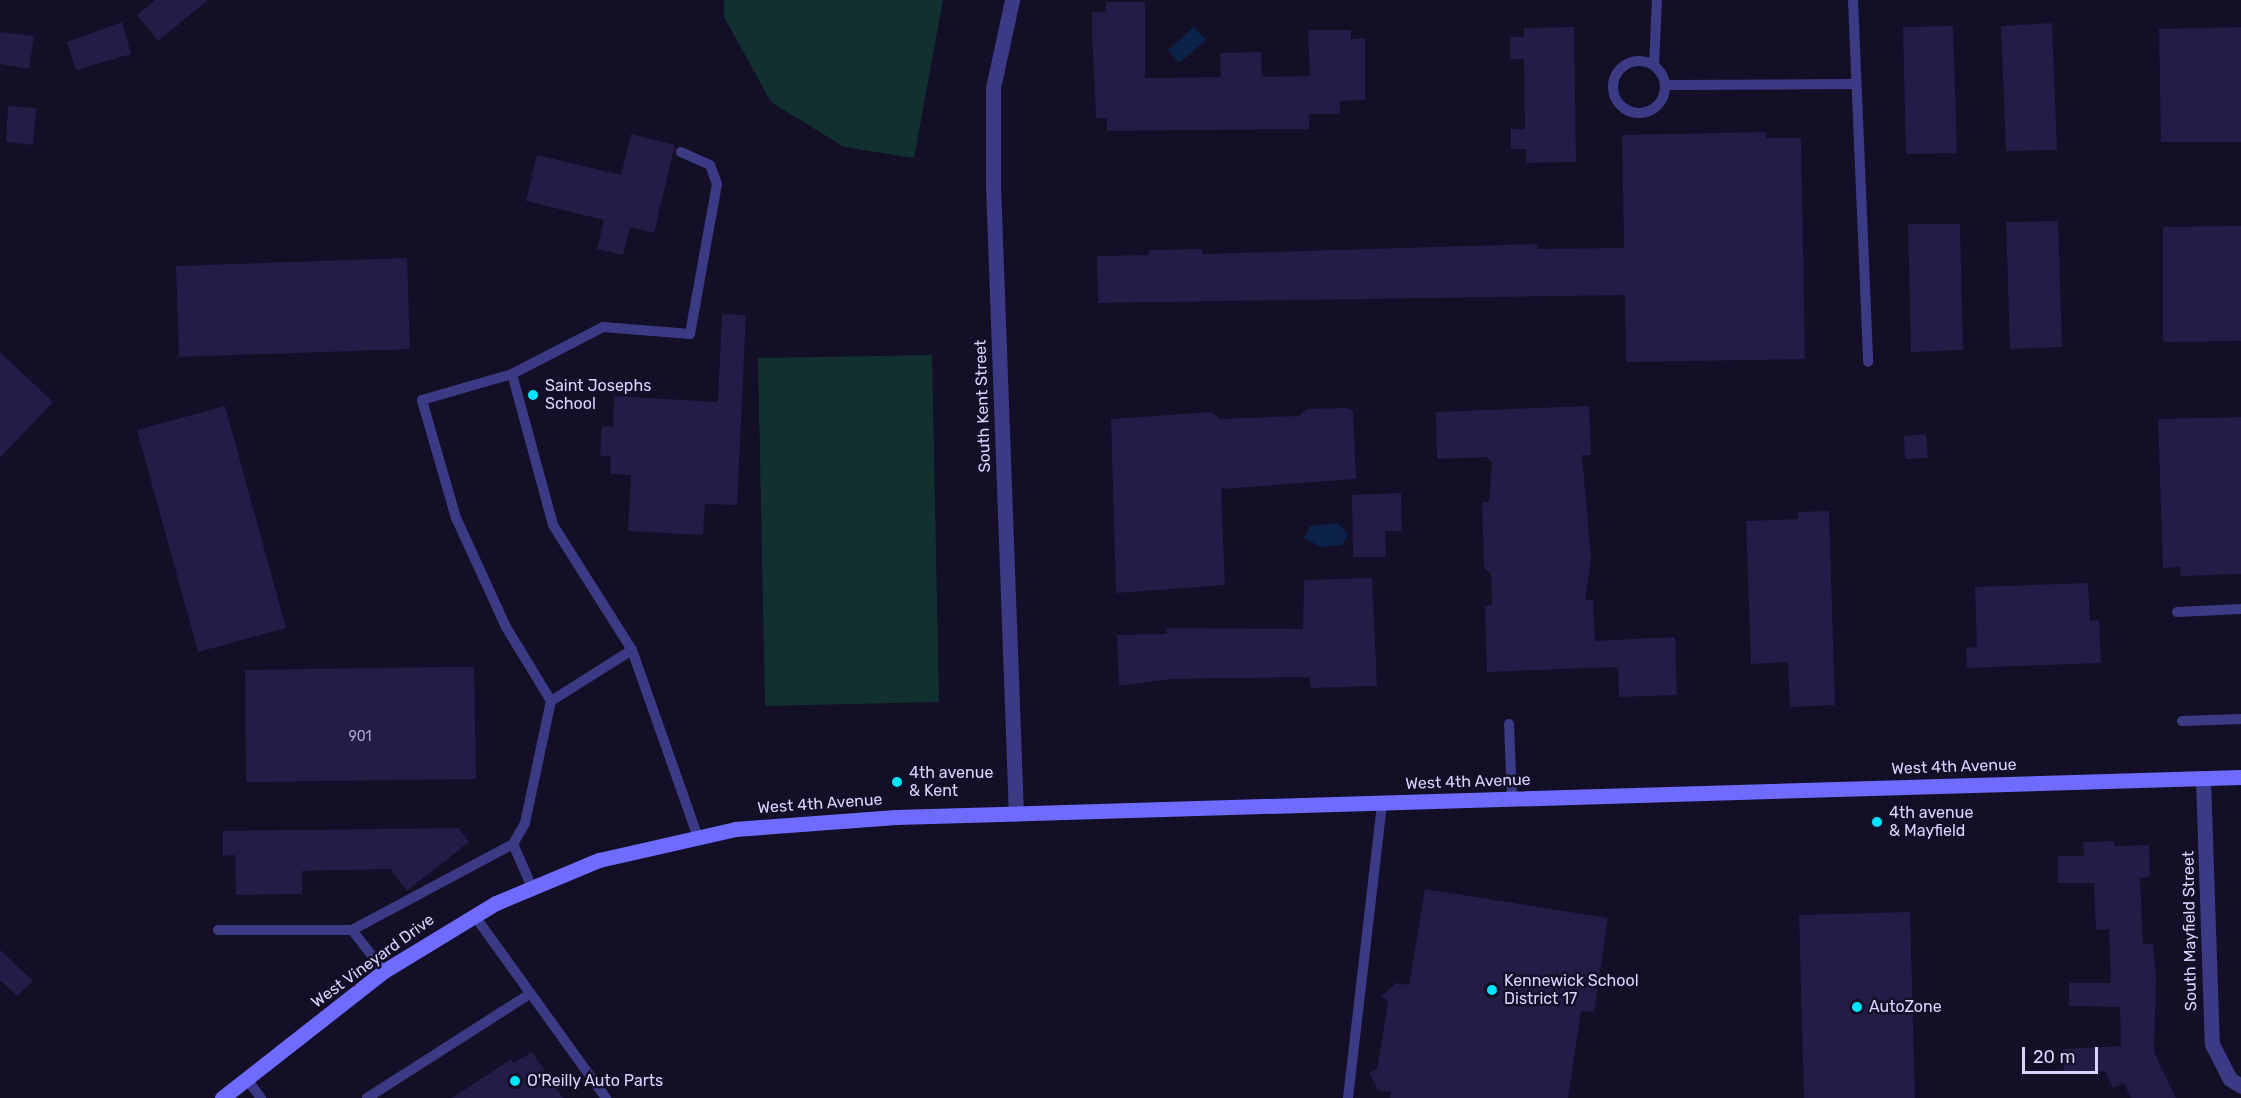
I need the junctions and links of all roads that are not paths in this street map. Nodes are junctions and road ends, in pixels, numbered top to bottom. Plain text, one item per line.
1 (1012, 0) edge
2 (1658, 0) edge
3 (1852, 0) edge
4 (1654, 65) junction
5 (1856, 84) junction
6 (1665, 85) junction
7 (681, 152) dead end
8 (1868, 362) dead end
9 (512, 374) junction
10 (2241, 609) edge
11 (2177, 612) dead end
12 (632, 651) junction
13 (551, 701) junction
14 (2241, 719) edge
15 (2182, 721) dead end
16 (1509, 724) dead end
17 (2241, 777) edge
18 (2203, 778) junction
19 (1512, 799) junction
20 (1382, 802) junction
21 (1016, 814) junction
22 (697, 835) junction
23 (513, 844) junction
24 (531, 885) junction
25 (474, 915) junction
26 (218, 930) dead end
27 (352, 930) junction
28 (384, 971) junction
29 (528, 995) junction
30 (247, 1078) junction
31 (2236, 1082) edge
32 (222, 1098) edge
33 (261, 1098) edge
34 (367, 1098) edge
35 (606, 1098) edge
36 (1348, 1098) edge

1 - 21 street, South Kent Street
2 - 4 lane
3 - 5 lane
4 - 6 lane
4 - 6 lane
5 - 6 lane
5 - 8 lane
7 - 9 lane
9 - 12 lane
9 - 13 lane
10 - 11 lane
12 - 13 lane
12 - 22 lane
13 - 23 lane
14 - 15 lane
16 - 19 lane
17 - 18 main road, West 4th Avenue
18 - 19 main road, West 4th Avenue
18 - 31 street, South Mayfield Street
19 - 20 main road, West 4th Avenue
20 - 21 main road, West 4th Avenue
20 - 36 lane
21 - 22 main road, West 4th Avenue
22 - 24 main road, West Vineyard Drive
23 - 24 lane
23 - 27 lane
24 - 25 main road, West Vineyard Drive
25 - 28 main road, West Vineyard Drive
25 - 29 lane
26 - 27 lane
27 - 28 lane
28 - 30 main road, West Vineyard Drive
29 - 34 lane
29 - 35 lane
30 - 32 main road, West Vineyard Drive
30 - 33 lane

